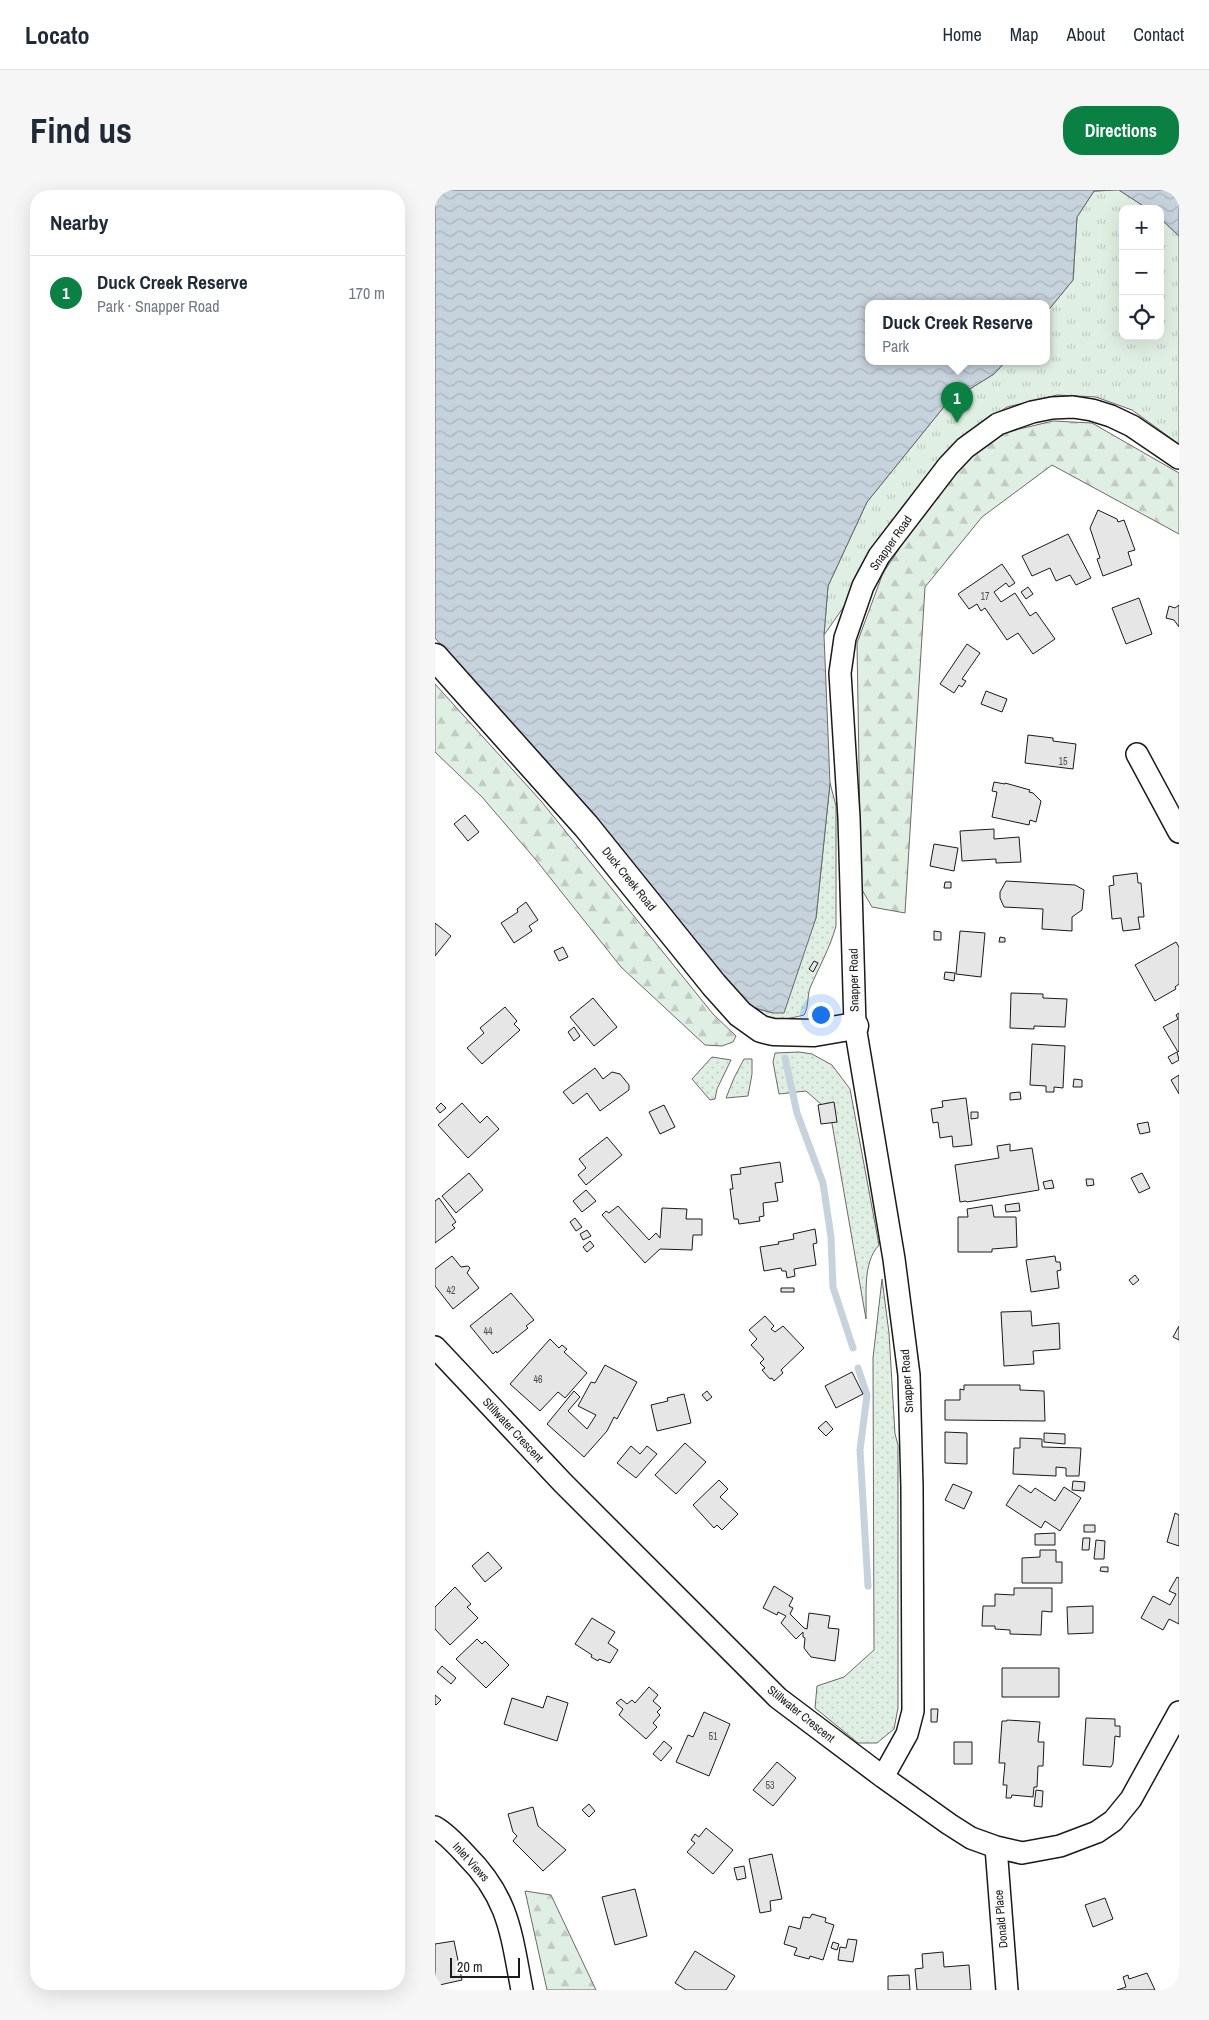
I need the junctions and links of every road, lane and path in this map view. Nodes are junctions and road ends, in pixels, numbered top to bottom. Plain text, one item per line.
1 (1179, 458) edge
2 (435, 657) edge
3 (1137, 754) dead end
4 (1179, 832) edge
5 (855, 1026) junction
6 (435, 1347) edge
7 (1179, 1712) edge
8 (883, 1777) junction
9 (435, 1826) edge
10 (996, 1847) junction
11 (522, 1990) edge
12 (1007, 1990) edge

1 - 5 street, Snapper Road
2 - 5 street, Duck Creek Road
3 - 4 street
5 - 8 street, Snapper Road
6 - 8 street, Stillwater Crescent
7 - 10 street, Stillwater Crescent
8 - 10 street, Stillwater Crescent
9 - 11 street, Inlet Views
10 - 12 street, Donald Place

